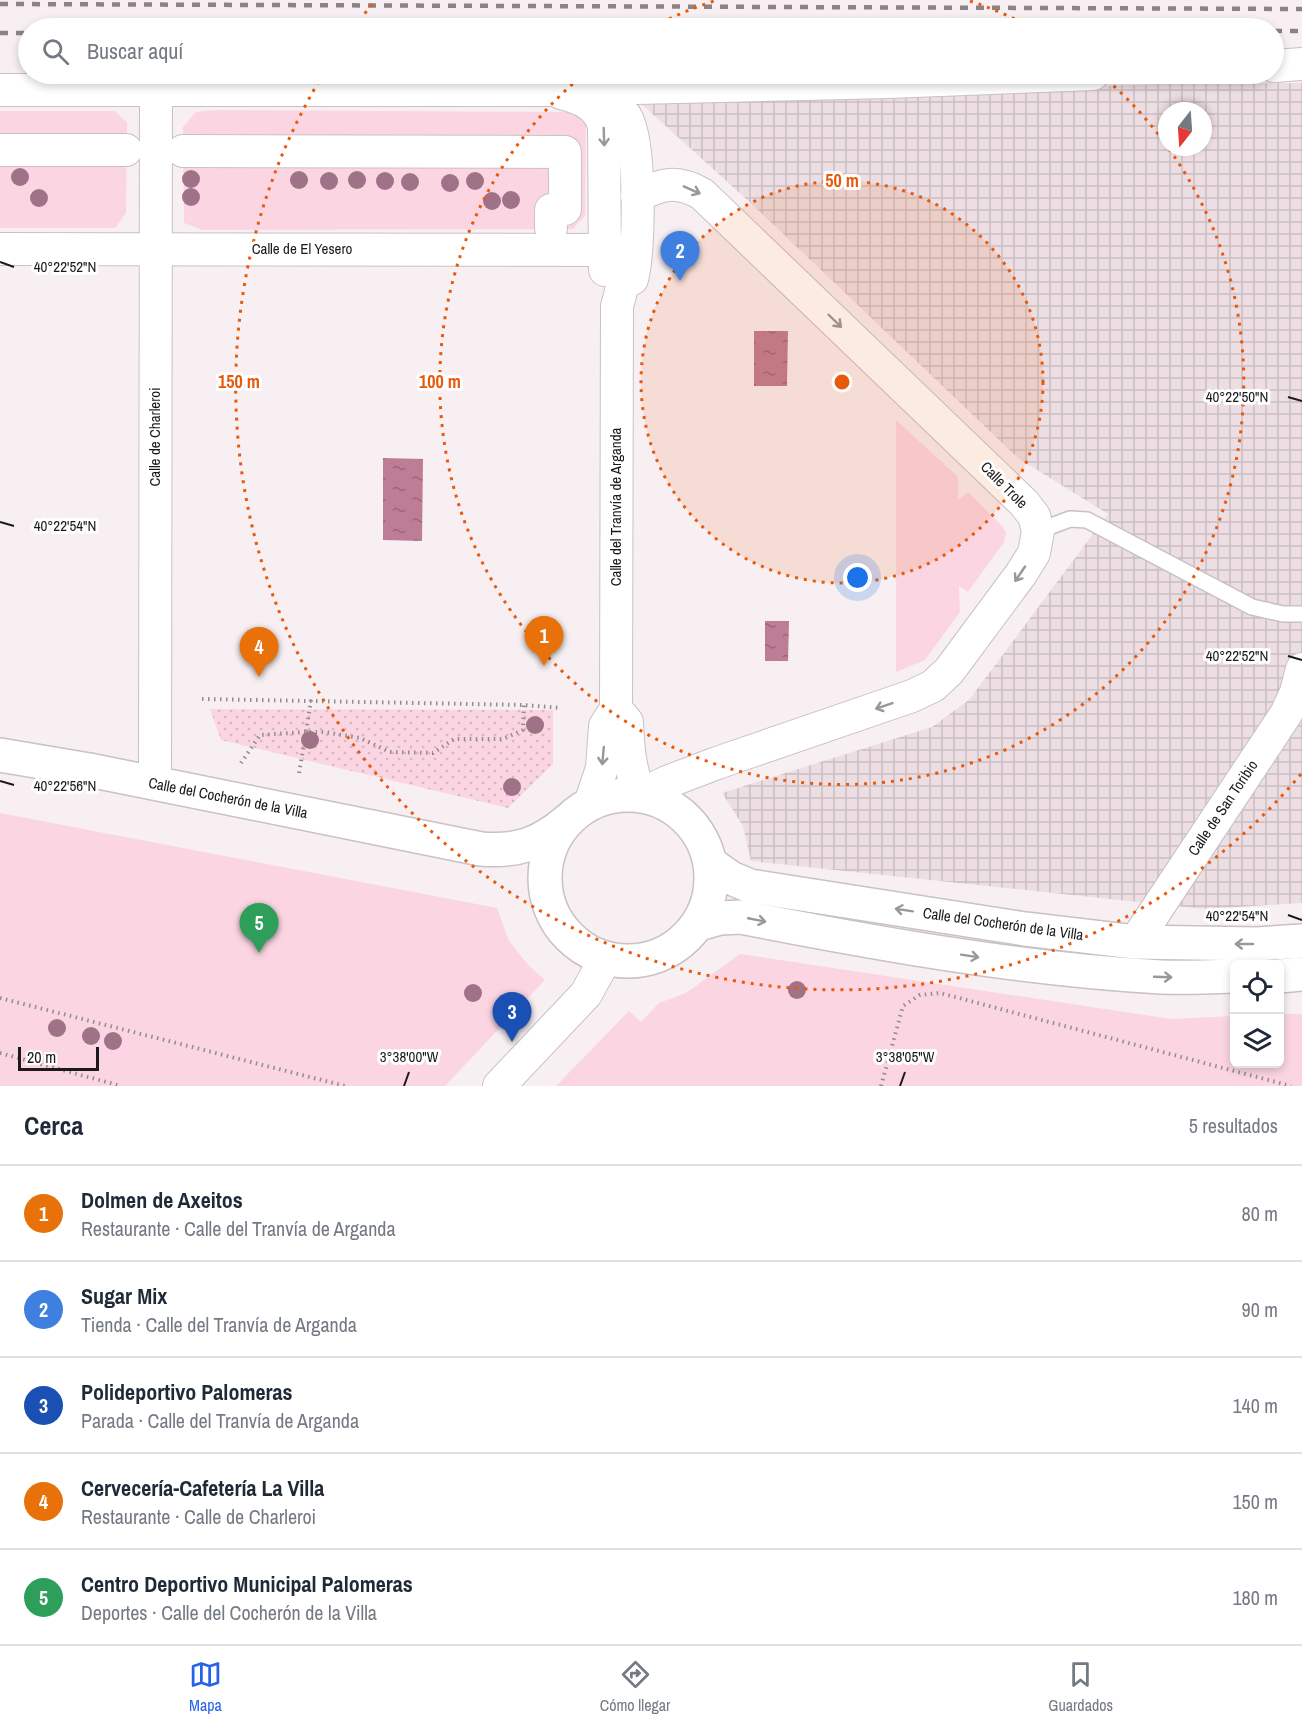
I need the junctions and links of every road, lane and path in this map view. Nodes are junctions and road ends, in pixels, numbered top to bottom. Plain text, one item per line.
1 (1302, 64) edge
2 (1284, 65) edge
3 (814, 84) edge
4 (0, 90) edge
5 (156, 90) junction
6 (551, 90) junction
7 (588, 90) junction
8 (0, 150) edge
9 (126, 150) dead end
10 (183, 151) dead end
11 (637, 196) junction
12 (567, 216) dead end
13 (155, 248) junction
14 (0, 249) edge
15 (605, 250) junction
16 (617, 306) junction
17 (1038, 531) junction
18 (1302, 614) edge
19 (1302, 669) edge
20 (202, 699) dead end
21 (311, 700) junction
22 (524, 705) junction
23 (561, 708) dead end
24 (616, 709) junction
25 (306, 732) junction
26 (0, 755) edge
27 (241, 763) dead end
28 (299, 773) dead end
29 (155, 783) junction
30 (640, 795) junction
31 (578, 812) junction
32 (455, 844) junction
33 (711, 864) junction
34 (546, 890) junction
35 (699, 924) junction
36 (1302, 941) edge
37 (1135, 942) junction
38 (605, 959) junction
39 (1302, 974) edge
40 (1230, 976) edge
41 (1284, 976) edge
42 (0, 998) edge
43 (0, 1053) edge
44 (121, 1086) edge
45 (345, 1086) edge
46 (499, 1086) edge
47 (881, 1086) edge
48 (1291, 1086) edge

1 - 2 street
3 - 7 street
4 - 5 street
5 - 6 street
5 - 13 street, Calle de Charleroi
6 - 7 street
6 -> 15 street
7 - 11 street, Calle del Tranvía de Arganda
8 - 9 street
10 - 12 street
11 - 16 street, Calle del Tranvía de Arganda
11 -> 17 street, Calle Trole
13 - 14 street, Calle de El Yesero
13 - 15 street, Calle de El Yesero
13 - 29 street, Calle de Charleroi
15 - 16 street, Calle del Tranvía de Arganda
16 - 24 street, Calle del Tranvía de Arganda
17 - 18 lane
17 -> 30 street
19 - 37 street, Calle de San Toribio
20 - 21 path
21 - 22 path
21 - 25 path
22 - 23 path
22 - 25 path
24 - 30 street, Calle del Tranvía de Arganda
24 -> 31 street, Calle del Tranvía de Arganda
25 - 27 path
25 - 28 path
26 - 29 street, Calle del Cocherón de la Villa
29 - 32 street, Calle del Cocherón de la Villa
30 - 31 street
30 - 33 street
31 - 32 street, Calle del Cocherón de la Villa
31 - 34 street
32 - 34 street, Calle del Cocherón de la Villa
33 - 35 street
37 -> 33 street, Calle del Cocherón de la Villa
34 - 38 street
35 - 38 street
35 -> 40 street
36 -> 37 street, Calle del Cocherón de la Villa
38 - 46 street
39 - 41 street
42 - 45 path
43 - 44 path
47 - 48 path

